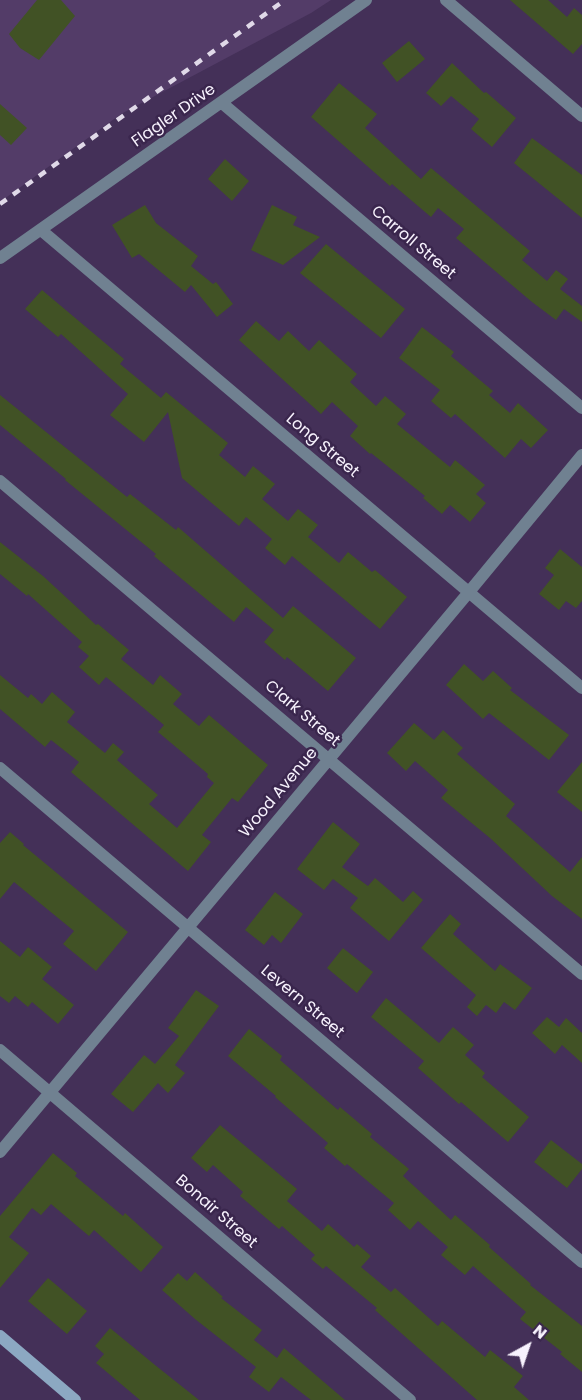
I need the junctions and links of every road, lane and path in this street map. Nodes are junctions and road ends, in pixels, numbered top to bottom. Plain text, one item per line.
1 (366, 0) edge
2 (446, 0) edge
3 (222, 103) junction
4 (582, 116) edge
5 (41, 230) junction
6 (0, 258) edge
7 (582, 408) edge
8 (582, 455) edge
9 (0, 481) edge
10 (469, 592) junction
11 (582, 688) edge
12 (329, 759) junction
13 (0, 768) edge
14 (187, 927) junction
15 (582, 974) edge
16 (0, 1050) edge
17 (50, 1092) junction
18 (0, 1152) edge
19 (582, 1262) edge
20 (0, 1336) edge
21 (75, 1400) edge
22 (410, 1400) edge

1 - 3 street, Flagler Drive
2 - 4 street
3 - 5 street, Flagler Drive
3 - 7 street, Carroll Street
5 - 6 street, Flagler Drive
5 - 10 street, Long Street
8 - 10 street, Wood Avenue
9 - 12 street, Clark Street
10 - 11 street, Long Street
10 - 12 street, Wood Avenue
12 - 14 street, Wood Avenue
12 - 15 street, Clark Street
13 - 14 street, Levern Street
14 - 17 street, Wood Avenue
14 - 19 street, Levern Street
16 - 17 street, Bonair Street
17 - 18 street, Wood Avenue
17 - 22 street, Bonair Street
20 - 21 street

